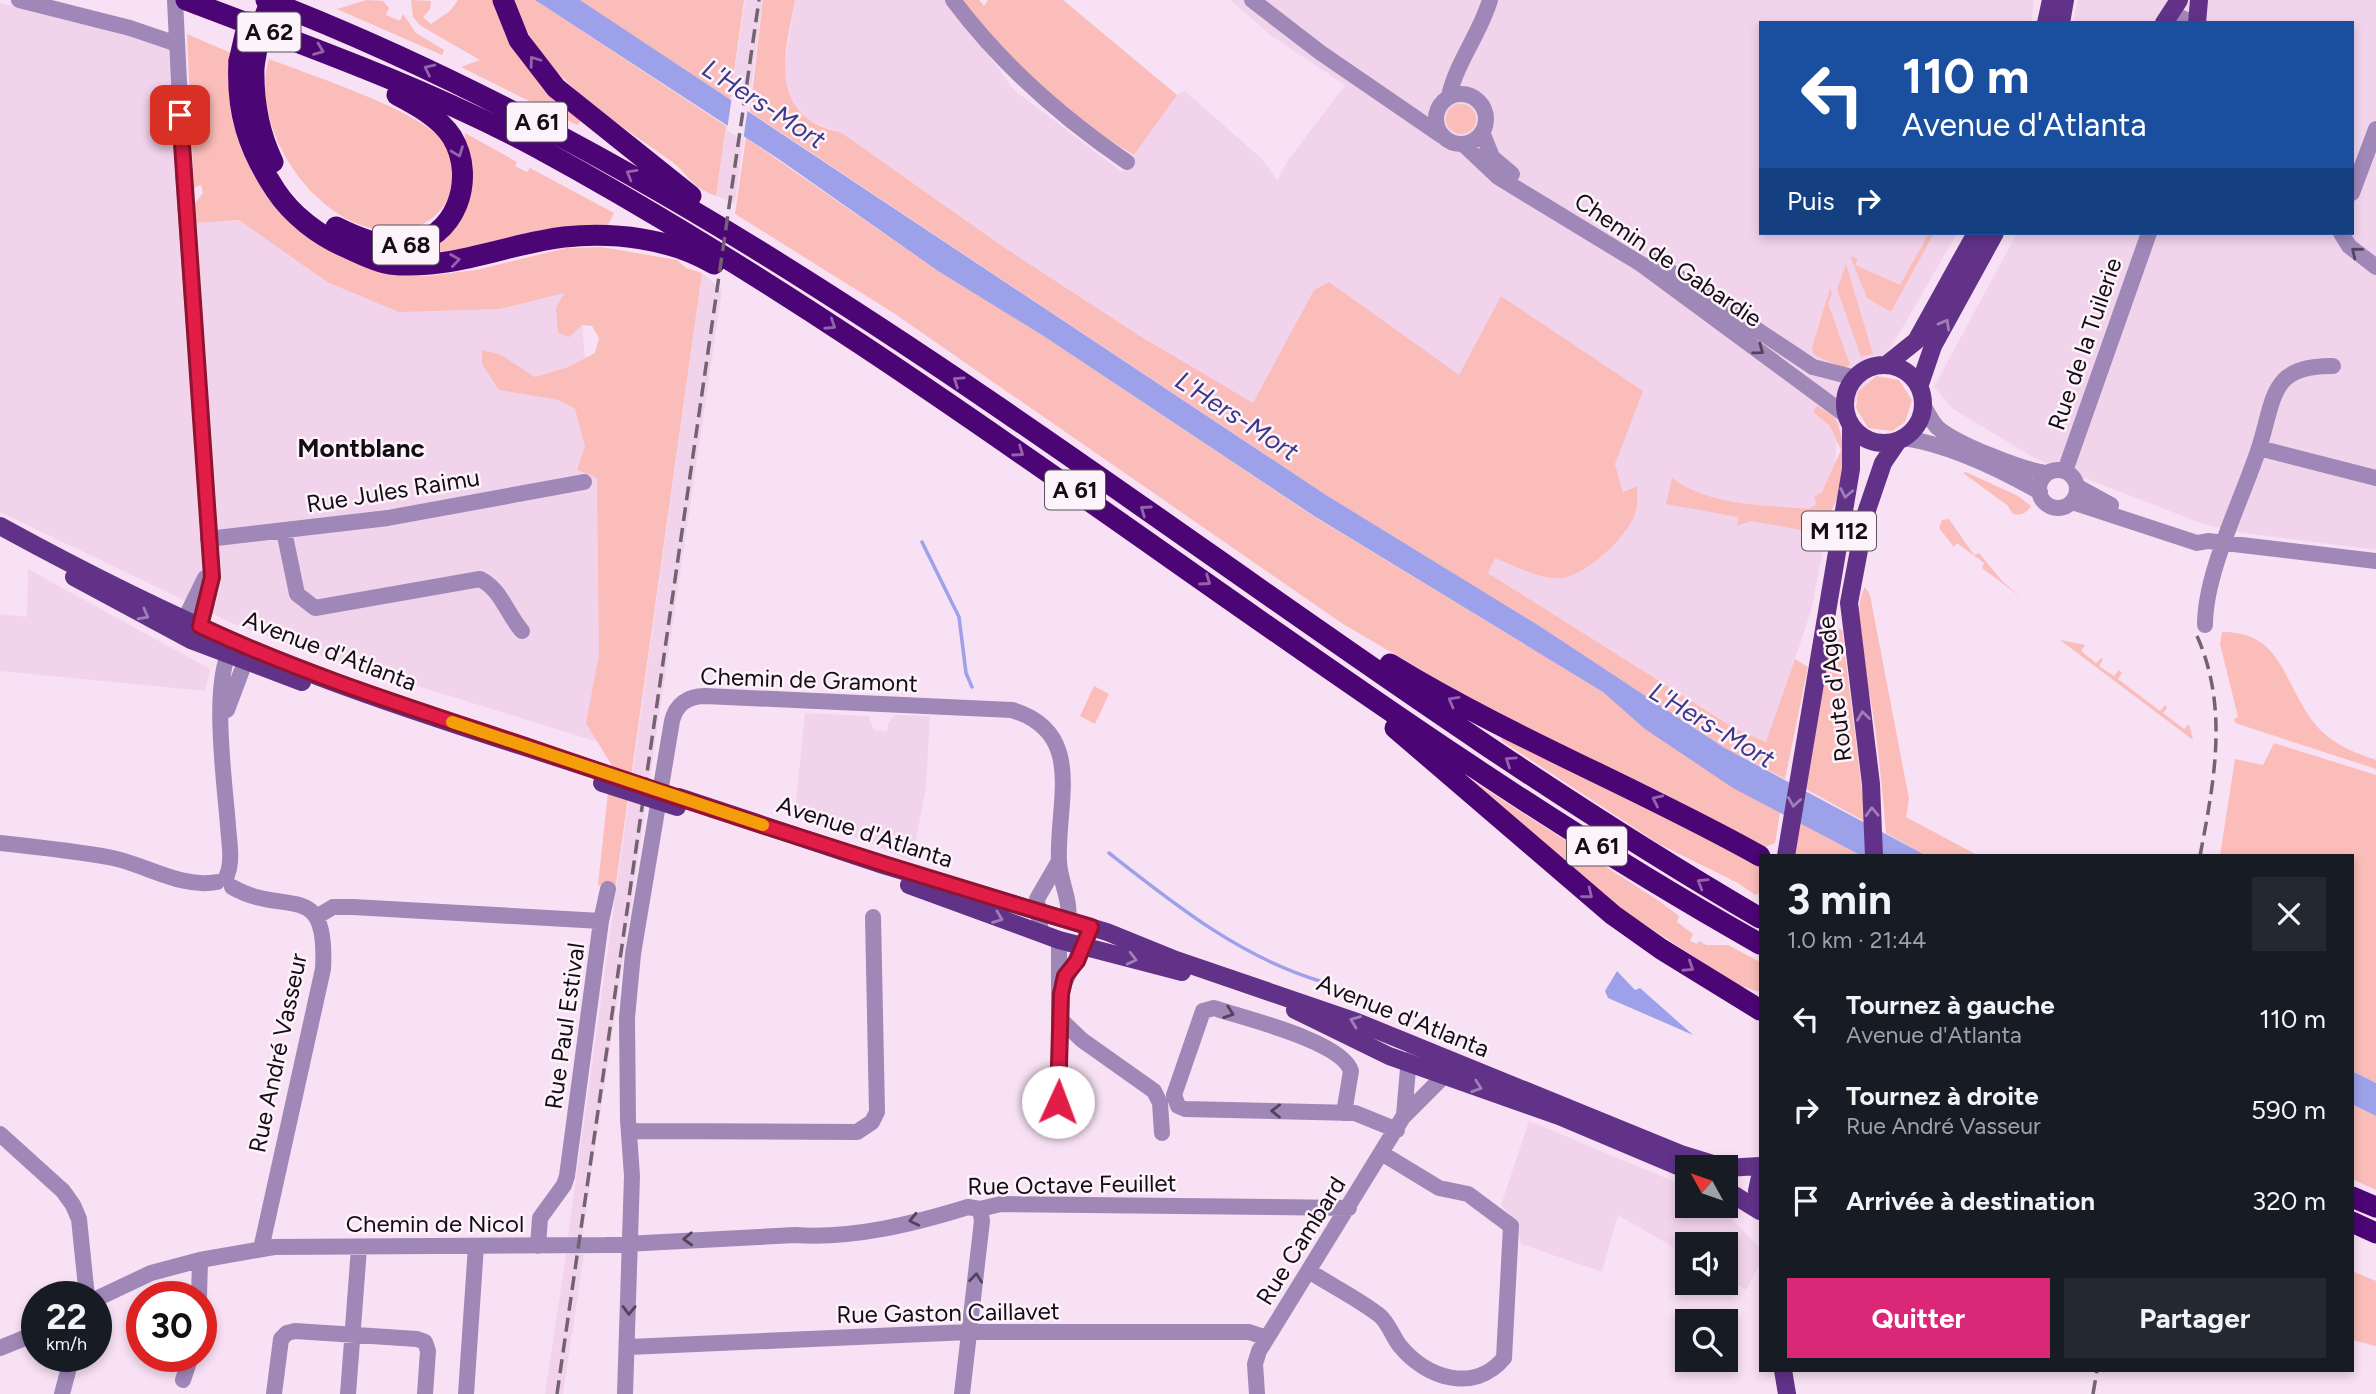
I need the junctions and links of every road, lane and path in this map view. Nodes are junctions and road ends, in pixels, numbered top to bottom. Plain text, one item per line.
1 (19, 0) edge
2 (175, 0) edge
3 (186, 0) edge
4 (256, 0) edge
5 (268, 0) edge
6 (503, 0) edge
7 (953, 0) edge
8 (1252, 0) edge
9 (1490, 0) edge
10 (2051, 0) edge
11 (2065, 0) edge
12 (2179, 0) edge
13 (2199, 0) edge
14 (2046, 21) edge
15 (2061, 21) edge
16 (2166, 21) edge
17 (2190, 21) edge
18 (2196, 21) edge
19 (177, 36) junction
20 (1463, 57) junction
21 (246, 63) junction
22 (353, 63) junction
23 (1467, 94) junction
24 (1445, 100) junction
25 (1400, 105) junction
26 (2376, 129) edge
27 (1482, 132) junction
28 (1442, 136) junction
29 (1463, 144) junction
30 (1127, 162) dead end
31 (2354, 188) edge
32 (1975, 235) edge
33 (1994, 235) edge
34 (2147, 235) edge
35 (2342, 235) edge
36 (2376, 267) edge
37 (794, 272) junction
38 (774, 287) junction
39 (1886, 365) junction
40 (2333, 366) dead end
41 (1856, 378) junction
42 (1919, 387) junction
43 (1923, 405) junction
44 (1849, 421) junction
45 (1901, 440) junction
46 (2259, 448) junction
47 (2065, 471) junction
48 (2048, 472) junction
49 (2376, 478) edge
50 (584, 482) dead end
51 (2040, 492) junction
52 (2075, 494) junction
53 (0, 526) edge
54 (284, 531) junction
55 (0, 537) edge
56 (208, 539) junction
57 (2225, 543) junction
58 (2376, 561) edge
59 (1262, 591) junction
60 (2205, 625) dead end
61 (188, 629) junction
62 (523, 631) dead end
63 (238, 651) junction
64 (1373, 697) junction
65 (678, 802) junction
66 (0, 843) edge
67 (1786, 850) edge
68 (1874, 854) edge
69 (1759, 855) edge
70 (1059, 861) junction
71 (225, 881) junction
72 (608, 889) dead end
73 (1037, 910) junction
74 (318, 916) junction
75 (873, 917) dead end
76 (1759, 917) edge
77 (1068, 920) junction
78 (601, 921) junction
79 (1091, 927) junction
80 (1041, 934) junction
81 (1059, 940) junction
82 (1759, 943) edge
83 (1083, 947) junction
84 (1061, 994) junction
85 (1759, 1009) edge
86 (1060, 1019) junction
87 (1418, 1046) junction
88 (1410, 1063) junction
89 (1445, 1068) junction
90 (1344, 1112) junction
91 (1054, 1113) dead end
92 (1400, 1124) junction
93 (629, 1131) junction
94 (1162, 1133) dead end
95 (0, 1134) edge
96 (1383, 1154) junction
97 (1684, 1155) edge
98 (1675, 1165) edge
99 (1759, 1166) edge
100 (1738, 1167) edge
101 (1759, 1182) edge
102 (1738, 1197) edge
103 (2354, 1198) edge
104 (1759, 1203) edge
105 (1349, 1208) junction
106 (1759, 1208) edge
107 (2376, 1208) edge
108 (980, 1209) junction
109 (2354, 1223) edge
110 (2376, 1233) edge
111 (2354, 1235) edge
112 (2376, 1241) edge
113 (631, 1242) junction
114 (476, 1246) junction
115 (538, 1247) junction
116 (359, 1248) junction
117 (261, 1249) junction
118 (200, 1260) junction
119 (1309, 1271) junction
120 (85, 1281) edge
121 (199, 1281) edge
122 (112, 1291) edge
123 (969, 1332) junction
124 (352, 1334) junction
125 (1267, 1338) junction
126 (21, 1339) edge
127 (629, 1347) junction
128 (0, 1348) edge
129 (68, 1372) edge
130 (186, 1372) edge
131 (1783, 1372) edge
132 (183, 1380) dead end
133 (62, 1394) edge
134 (274, 1394) edge
135 (348, 1394) edge
136 (425, 1394) edge
137 (466, 1394) edge
138 (625, 1394) edge
139 (962, 1394) edge
140 (1257, 1394) edge
141 (1787, 1394) edge

1 - 19 street
2 - 19 street
3 -> 22 highway, A 62
4 - 21 highway, A 68, bridge
5 - 21 highway, A 68, bridge
37 -> 5 highway, A 61
37 -> 6 highway
7 - 30 street
8 - 25 street
9 - 20 street
10 - 14 main road
11 - 15 main road
12 - 16 main road
13 - 18 main road
16 - 17 street
19 - 56 street
20 - 23 street
20 - 24 street
22 -> 21 highway, A 68
21 -> 38 highway, A 68
22 - 38 highway, A 62
23 - 24 street
23 - 27 street
24 - 25 street
24 - 28 street
25 - 28 street
26 - 31 street
27 - 29 street
27 - 41 street, Chemin de Gabardie
28 - 29 street
29 -> 44 street, Chemin de Gabardie
32 - 39 main road
42 -> 33 main road
34 - 47 street, Rue de la Tuilerie
36 -> 35 street
59 -> 37 highway, A 61
38 -> 64 highway, A 61
39 - 41 main road
39 - 42 main road
40 - 46 street
41 - 44 main road
42 - 43 main road
43 - 45 main road
43 - 48 street
44 - 45 main road
44 -> 67 main road, Route d'Agde / M 112
45 - 51 street
68 -> 45 main road, Route d'Agde / M 112
46 - 49 street
46 - 57 street
47 - 48 street
47 - 52 street
48 - 51 street
50 - 54 street, Rue Jules Raimu
51 - 52 street
52 - 57 street
53 - 61 main road, Avenue d'Atlanta
54 - 56 street, Rue Jules Raimu
54 - 62 street
55 -> 61 main road, Avenue d'Atlanta
56 - 61 street
57 - 58 street
57 - 60 street
69 -> 59 highway
76 -> 59 highway, A 61
61 - 63 main road, Avenue d'Atlanta
63 - 65 main road, Avenue d'Atlanta, bridge
63 - 71 street
64 - 82 highway, A 61
64 -> 85 highway
65 - 73 main road, Avenue d'Atlanta
65 -> 80 main road, Avenue d'Atlanta
66 - 71 street
70 - 73 street, Chemin de Gramont
70 - 77 street, Chemin de Gramont
70 - 93 street, Chemin de Gramont
71 - 74 street
72 - 78 street
73 - 77 main road, Avenue d'Atlanta
73 - 80 street, Chemin de Gramont
74 - 78 street, Rue Paul Estival
74 - 117 street, Rue André Vasseur
75 - 93 street
77 - 79 main road, Avenue d'Atlanta
77 - 81 main road
78 - 115 street, Rue Paul Estival
79 - 83 street
87 -> 79 main road, Avenue d'Atlanta
80 - 81 main road, Avenue d'Atlanta
81 - 83 main road, Avenue d'Atlanta
81 - 84 street
83 - 84 street
83 -> 88 main road, Avenue d'Atlanta
84 - 86 street
86 - 91 street
86 - 94 street
87 - 88 street, Rue Cambard
87 - 89 main road, Avenue d'Atlanta
88 - 89 main road, Avenue d'Atlanta
88 - 92 street, Rue Cambard
89 - 92 street, Rue Cambard
89 - 97 main road, Avenue d'Atlanta
89 -> 98 main road, Avenue d'Atlanta
90 -> 90 street
90 - 92 street
92 - 96 street, Rue Cambard
93 - 113 street, Chemin de Gramont
95 - 120 street
96 - 105 street, Rue Cambard
96 - 119 street
99 - 100 main road, Avenue d'Atlanta
101 - 104 main road
102 - 106 main road
103 - 107 highway
105 - 108 street, Rue Octave Feuillet
105 - 119 street, Rue Cambard
108 -> 113 street, Rue Octave Feuillet
123 -> 108 street
109 - 110 highway
111 - 112 highway
113 - 115 street, Chemin de Nicol
113 -> 127 street
114 - 115 street, Chemin de Nicol
114 - 116 street, Chemin de Nicol
114 - 137 street
116 - 117 street, Chemin de Nicol
116 - 124 street
117 - 118 street, Chemin de Nicol
118 - 121 street
118 - 122 street, Chemin de Nicol
119 - 125 street, Rue Cambard
123 - 125 street, Rue Gaston Caillavet
123 - 127 street, Rue Gaston Caillavet
123 - 139 street
124 - 134 street
124 - 135 street
124 - 136 street
125 - 140 street, Rue Cambard
126 - 128 street
127 - 138 street
129 - 133 street
130 - 132 street
131 - 141 main road

